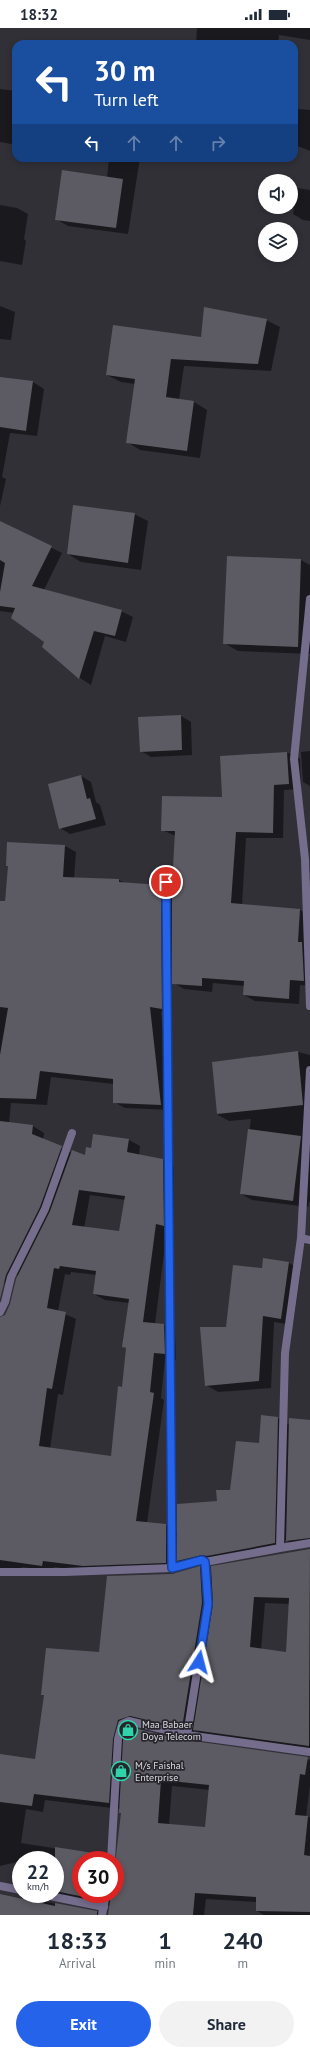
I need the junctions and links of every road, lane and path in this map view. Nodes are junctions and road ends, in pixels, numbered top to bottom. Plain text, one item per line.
1 (310, 599) edge
2 (166, 882) dead end
3 (310, 1006) edge
4 (310, 1070) edge
5 (72, 1133) dead end
6 (301, 1238) junction
7 (310, 1240) edge
8 (0, 1312) edge
9 (310, 1543) edge
10 (280, 1548) junction
11 (205, 1562) junction
12 (172, 1568) junction
13 (0, 1572) edge
14 (187, 1735) junction
15 (310, 1752) edge
16 (112, 1851) edge
17 (0, 1886) edge
18 (12, 1888) edge
19 (64, 1900) edge
20 (103, 1911) edge

1 - 3 street
2 - 12 street
4 - 6 street
5 - 8 street
6 - 7 street
6 - 10 street
9 - 10 street
10 - 11 street
11 - 12 street
11 - 14 street
12 - 13 street
14 - 15 street
14 - 16 street
17 - 18 street
19 - 20 street

